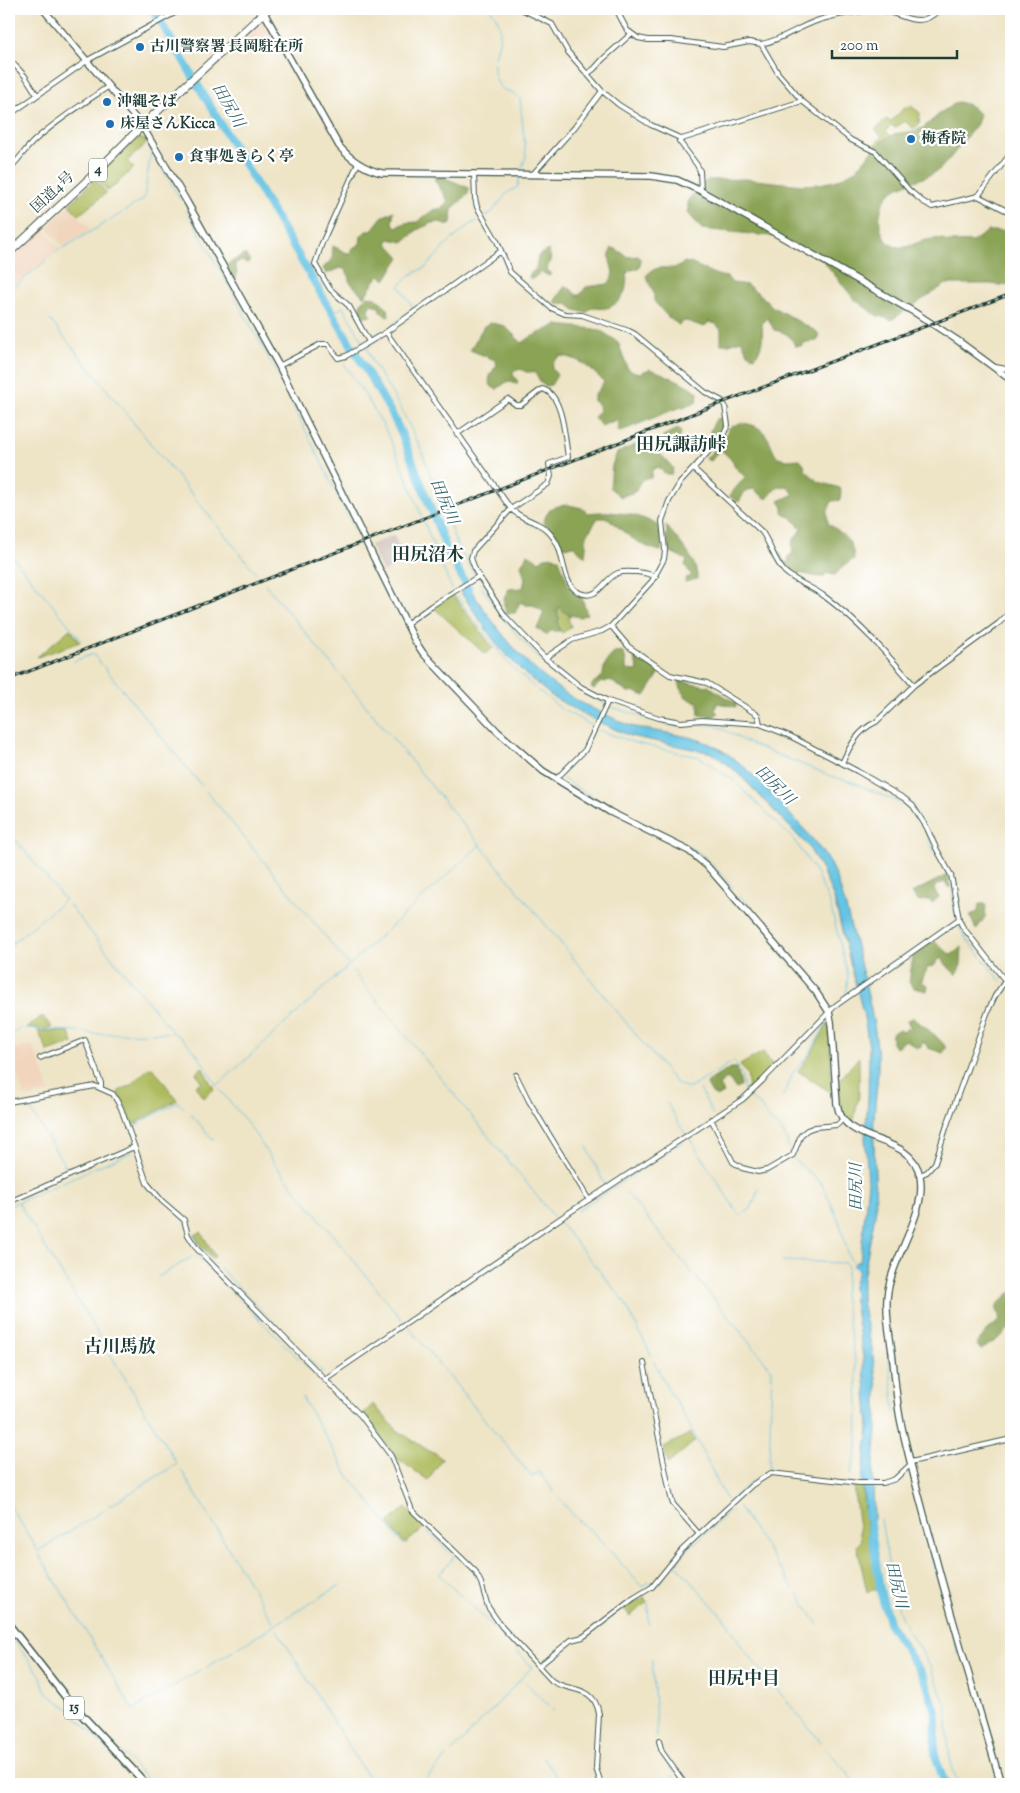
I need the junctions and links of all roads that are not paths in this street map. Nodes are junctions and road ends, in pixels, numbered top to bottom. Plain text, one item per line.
1 (43, 9) edge
2 (182, 9) edge
3 (521, 9) edge
4 (616, 9) edge
5 (942, 9) edge
6 (264, 10) edge
7 (631, 34) junction
8 (761, 44) junction
9 (9, 59) edge
10 (88, 60) junction
11 (588, 74) junction
12 (109, 86) junction
13 (602, 91) junction
14 (37, 95) junction
15 (802, 100) junction
16 (9, 115) edge
17 (142, 126) junction
18 (682, 139) junction
19 (1011, 153) edge
20 (358, 164) junction
21 (9, 169) edge
22 (474, 174) junction
23 (532, 175) junction
24 (701, 191) junction
25 (978, 196) junction
26 (1011, 213) edge
27 (501, 251) junction
28 (9, 253) edge
29 (386, 332) junction
30 (369, 342) junction
31 (279, 366) junction
32 (994, 367) junction
33 (1011, 370) edge
34 (1011, 380) edge
35 (457, 434) junction
36 (694, 469) junction
37 (511, 509) junction
38 (479, 576) junction
39 (656, 577) junction
40 (1011, 611) edge
41 (406, 624) junction
42 (611, 626) junction
43 (545, 658) junction
44 (914, 685) junction
45 (608, 701) junction
46 (760, 724) junction
47 (842, 763) junction
48 (556, 779) junction
49 (957, 920) junction
50 (1011, 972) edge
51 (1005, 980) junction
52 (1011, 988) edge
53 (829, 1012) junction
54 (40, 1058) dead end
55 (516, 1074) dead end
56 (100, 1088) junction
57 (9, 1102) edge
58 (711, 1119) junction
59 (842, 1120) junction
60 (134, 1147) junction
61 (920, 1175) junction
62 (588, 1200) junction
63 (9, 1202) edge
64 (644, 1363) dead end
65 (324, 1379) junction
66 (1011, 1439) edge
67 (911, 1463) junction
68 (699, 1534) junction
69 (9, 1625) edge
70 (539, 1666) junction
71 (659, 1741) dead end
72 (146, 1784) edge
73 (601, 1784) edge
74 (685, 1784) edge
75 (1001, 1784) edge

1 - 10 street
2 - 10 street
3 - 11 street
4 - 7 street
5 - 8 street
6 - 17 highway, 国道4号 / 4
6 - 20 street
7 - 8 street
7 - 11 street
8 - 15 street
9 - 14 street
10 - 12 street
10 - 14 street
11 - 13 street
12 - 17 street
12 - 21 street
13 - 18 street
13 - 23 street
14 - 16 street
15 - 18 street
15 - 25 street
17 - 28 highway, 国道4号 / 4
17 - 31 street
18 - 24 street
19 - 25 street
20 - 22 street
20 - 30 street
22 - 23 street
22 - 27 street
23 - 24 street
24 - 32 street
25 - 26 street
27 - 29 street
27 - 36 street
29 - 30 street
29 - 35 street
30 - 31 street
31 - 41 street
32 - 33 street
32 - 34 street
35 - 37 street
35 - 37 street
36 - 39 street
36 - 44 street
37 - 38 street
37 - 39 street
38 - 41 street
38 - 43 street
39 - 42 street
40 - 44 street
41 - 48 street
42 - 43 street
42 - 46 street
43 - 45 street
44 - 47 street
45 - 46 street
45 - 48 street
46 - 47 street
47 - 49 street
48 - 53 street
49 - 51 street
49 - 53 street
50 - 51 street
51 - 52 street
51 - 61 street
53 - 58 street
53 - 59 street
54 - 56 street
55 - 62 street
56 - 57 street
56 - 60 street
58 - 59 street
58 - 62 street
59 - 61 street
60 - 63 street
60 - 65 street
61 - 67 street
62 - 65 street
64 - 68 street
65 - 70 street
66 - 67 street
67 - 68 street
67 - 75 street
68 - 70 street
69 - 72 main road, 15
70 - 73 street
71 - 74 street

